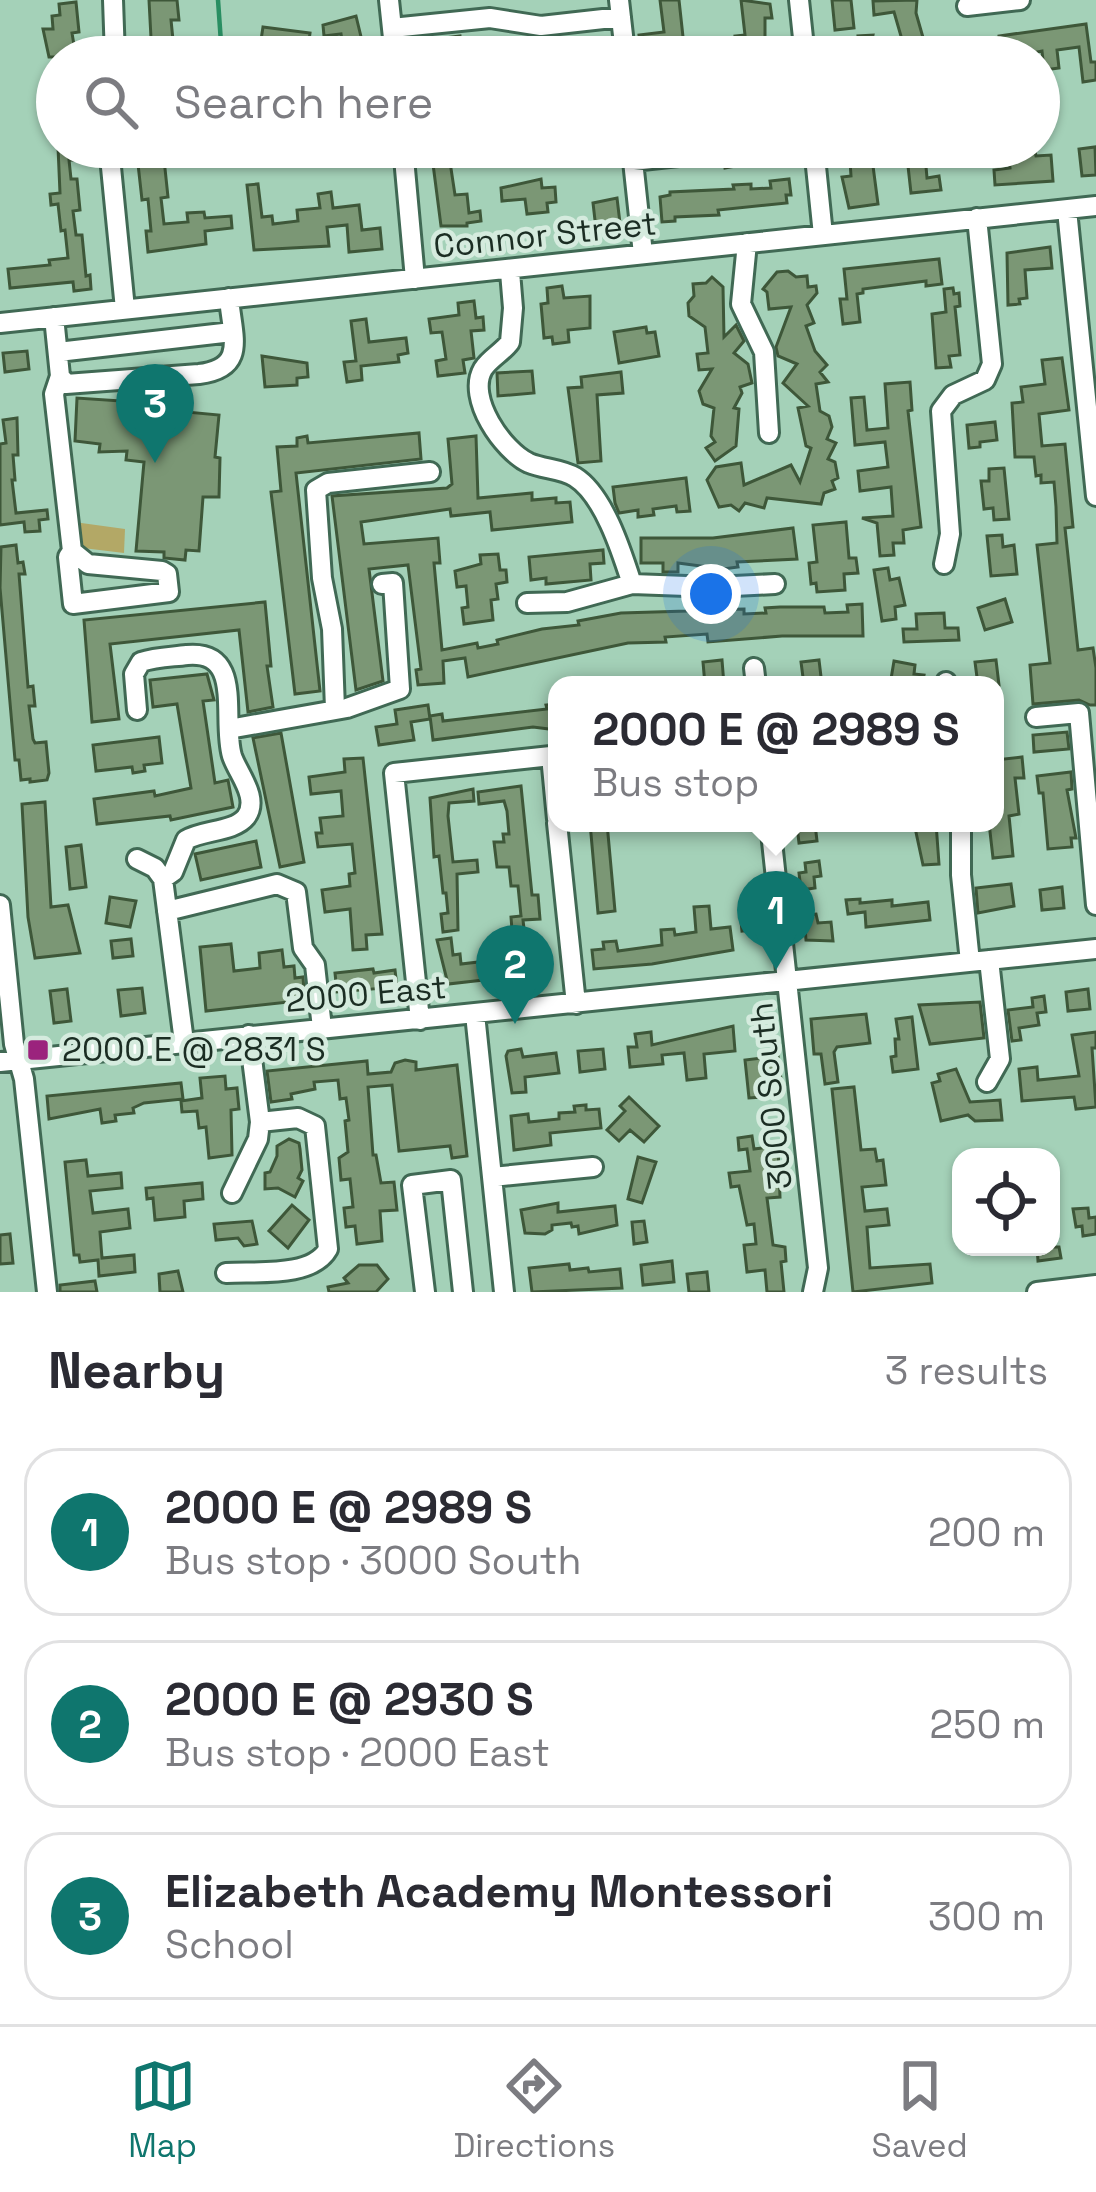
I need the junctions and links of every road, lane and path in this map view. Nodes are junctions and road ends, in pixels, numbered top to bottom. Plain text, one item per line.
1 (113, 0) edge
2 (389, 0) edge
3 (799, 0) edge
4 (1020, 0) edge
5 (967, 6) dead end
6 (620, 9) edge
7 (392, 28) junction
8 (114, 36) edge
9 (393, 36) edge
10 (803, 36) edge
11 (111, 168) edge
12 (405, 168) edge
13 (633, 168) edge
14 (816, 168) edge
15 (1096, 206) edge
16 (1067, 210) junction
17 (977, 218) junction
18 (823, 235) junction
19 (738, 244) junction
20 (643, 254) junction
21 (510, 272) junction
22 (415, 279) junction
23 (229, 298) junction
24 (125, 309) junction
25 (54, 317) junction
26 (0, 323) edge
27 (232, 332) junction
28 (58, 352) junction
29 (60, 376) junction
30 (769, 434) dead end
31 (430, 472) dead end
32 (1096, 496) edge
33 (72, 551) junction
34 (944, 564) dead end
35 (382, 584) dead end
36 (632, 584) junction
37 (775, 584) dead end
38 (527, 603) dead end
39 (335, 709) junction
40 (137, 710) dead end
41 (1036, 717) dead end
42 (230, 730) junction
43 (548, 756) edge
44 (558, 832) edge
45 (771, 832) edge
46 (961, 832) edge
47 (137, 859) dead end
48 (163, 879) junction
49 (0, 905) edge
50 (1096, 905) edge
51 (167, 910) junction
52 (1096, 949) edge
53 (980, 961) junction
54 (789, 981) junction
55 (576, 1004) junction
56 (475, 1014) junction
57 (420, 1020) junction
58 (322, 1028) junction
59 (249, 1035) junction
60 (184, 1042) junction
61 (9, 1061) edge
62 (987, 1082) dead end
63 (260, 1122) junction
64 (592, 1167) dead end
65 (492, 1175) junction
66 (452, 1180) junction
67 (232, 1193) dead end
68 (226, 1274) dead end
69 (1096, 1285) edge
70 (47, 1292) edge
71 (425, 1292) edge
72 (463, 1292) edge
73 (504, 1292) edge
74 (813, 1292) edge
75 (1037, 1292) edge

1 - 8 street
2 - 7 street
3 - 10 street
4 - 5 street
6 - 7 street
7 - 9 street
11 - 24 street
12 - 22 street
13 - 20 street
14 - 18 street
15 - 16 street, Connor Street
16 - 17 street, Connor Street
16 - 32 street
17 - 18 street, Connor Street
17 - 34 street
18 - 19 street, Connor Street
19 - 20 street, Connor Street
19 - 30 street
20 - 21 street, Connor Street
21 - 22 street, Connor Street
21 - 36 street
22 - 23 street, Connor Street
23 - 24 street, Connor Street
23 - 27 street
24 - 25 street, Connor Street
25 - 26 street, Connor Street
25 - 28 street
27 - 28 street
27 - 29 street
28 - 29 street
29 - 33 street
31 - 39 street
33 - 33 street
35 - 39 street
36 - 37 street
36 - 38 street
39 - 42 street
40 - 42 street
41 - 50 street
42 - 48 street
43 - 57 street
44 - 55 street
45 - 54 street, 3000 South
46 - 53 street
47 - 48 street
48 - 51 street
49 - 61 street
51 - 58 street
51 - 60 street
52 - 53 street, 2000 East
53 - 54 street, 2000 East
53 - 62 street
54 - 55 street, 2000 East
54 - 74 street, 3000 South
55 - 56 street, 2000 East
56 - 57 street, 2000 East
56 - 65 street
57 - 58 street, 2000 East
58 - 59 street, 2000 East
59 - 60 street, 2000 East
59 - 63 street
60 - 61 street, 2000 East
61 - 70 street
63 - 67 street
63 - 68 street
64 - 65 street
65 - 66 street
65 - 73 street
66 - 71 street
66 - 72 street
69 - 75 street

